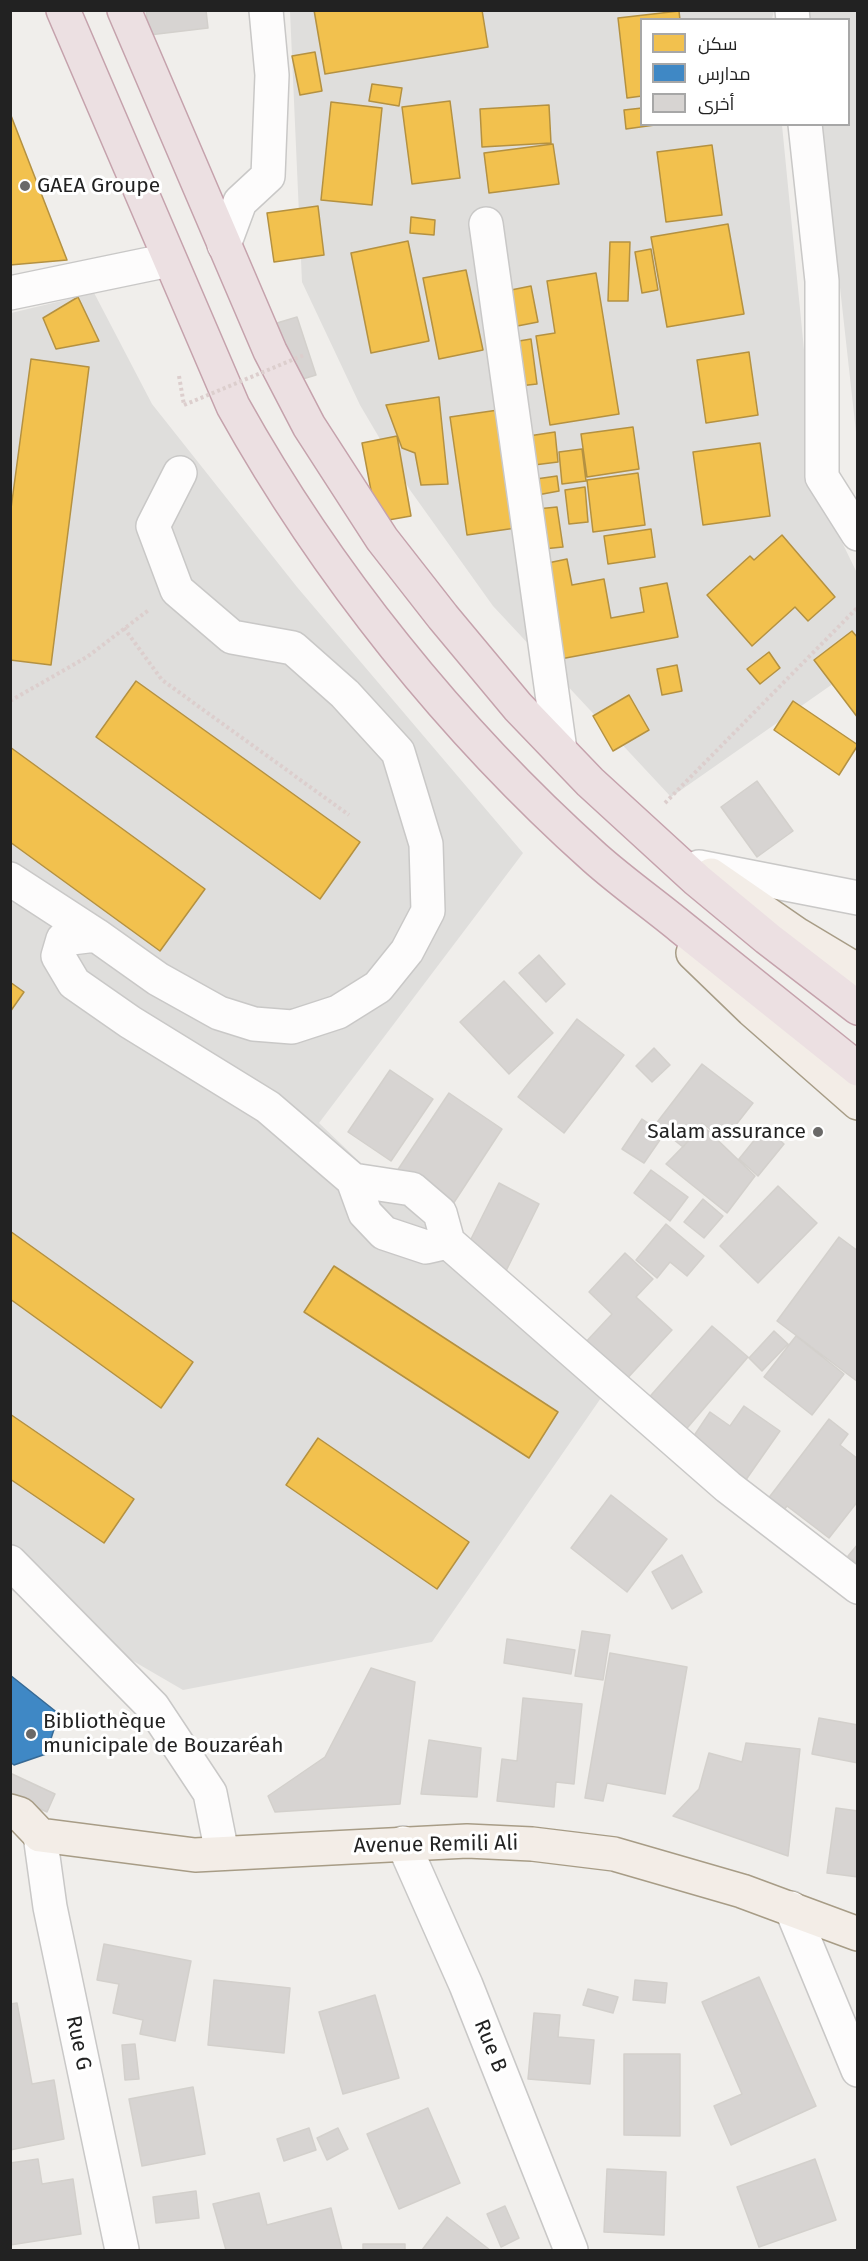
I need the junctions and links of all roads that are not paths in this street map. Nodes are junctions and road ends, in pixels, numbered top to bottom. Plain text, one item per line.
1 (63, 10) edge
2 (124, 10) edge
3 (266, 10) edge
4 (805, 126) edge
5 (486, 224) dead end
6 (224, 245) junction
7 (169, 260) junction
8 (10, 293) edge
9 (180, 473) dead end
10 (858, 534) edge
11 (560, 750) junction
12 (644, 815) junction
13 (595, 858) junction
14 (699, 867) junction
15 (10, 879) edge
16 (858, 898) edge
17 (96, 935) junction
18 (858, 970) edge
19 (858, 1008) edge
20 (858, 1069) edge
21 (858, 1103) edge
22 (353, 1180) junction
23 (448, 1242) junction
24 (10, 1562) edge
25 (858, 1587) edge
26 (10, 1811) edge
27 (40, 1834) junction
28 (403, 1843) junction
29 (222, 1853) junction
30 (790, 1908) junction
31 (858, 1935) edge
32 (858, 2070) edge
33 (122, 2250) edge
34 (571, 2250) edge

1 - 7 highway
2 - 6 highway
3 - 6 street
4 - 10 street
5 - 11 street
6 - 11 highway
7 - 8 street
7 - 13 highway
9 - 17 street
11 - 12 highway
12 - 14 main road
12 - 19 highway
13 - 20 highway
13 - 21 main road
14 - 16 street
14 - 18 main road
15 - 17 street
17 - 22 street
22 - 23 street
22 - 23 street
23 - 25 street
24 - 29 street
26 - 27 main road
27 - 29 main road, Avenue Remili Ali
27 - 33 street, Rue G
28 - 29 main road, Avenue Remili Ali
28 - 30 main road, Avenue Remili Ali
28 - 34 street, Rue B
30 - 31 main road, Avenue Remili Ali
30 - 32 street

